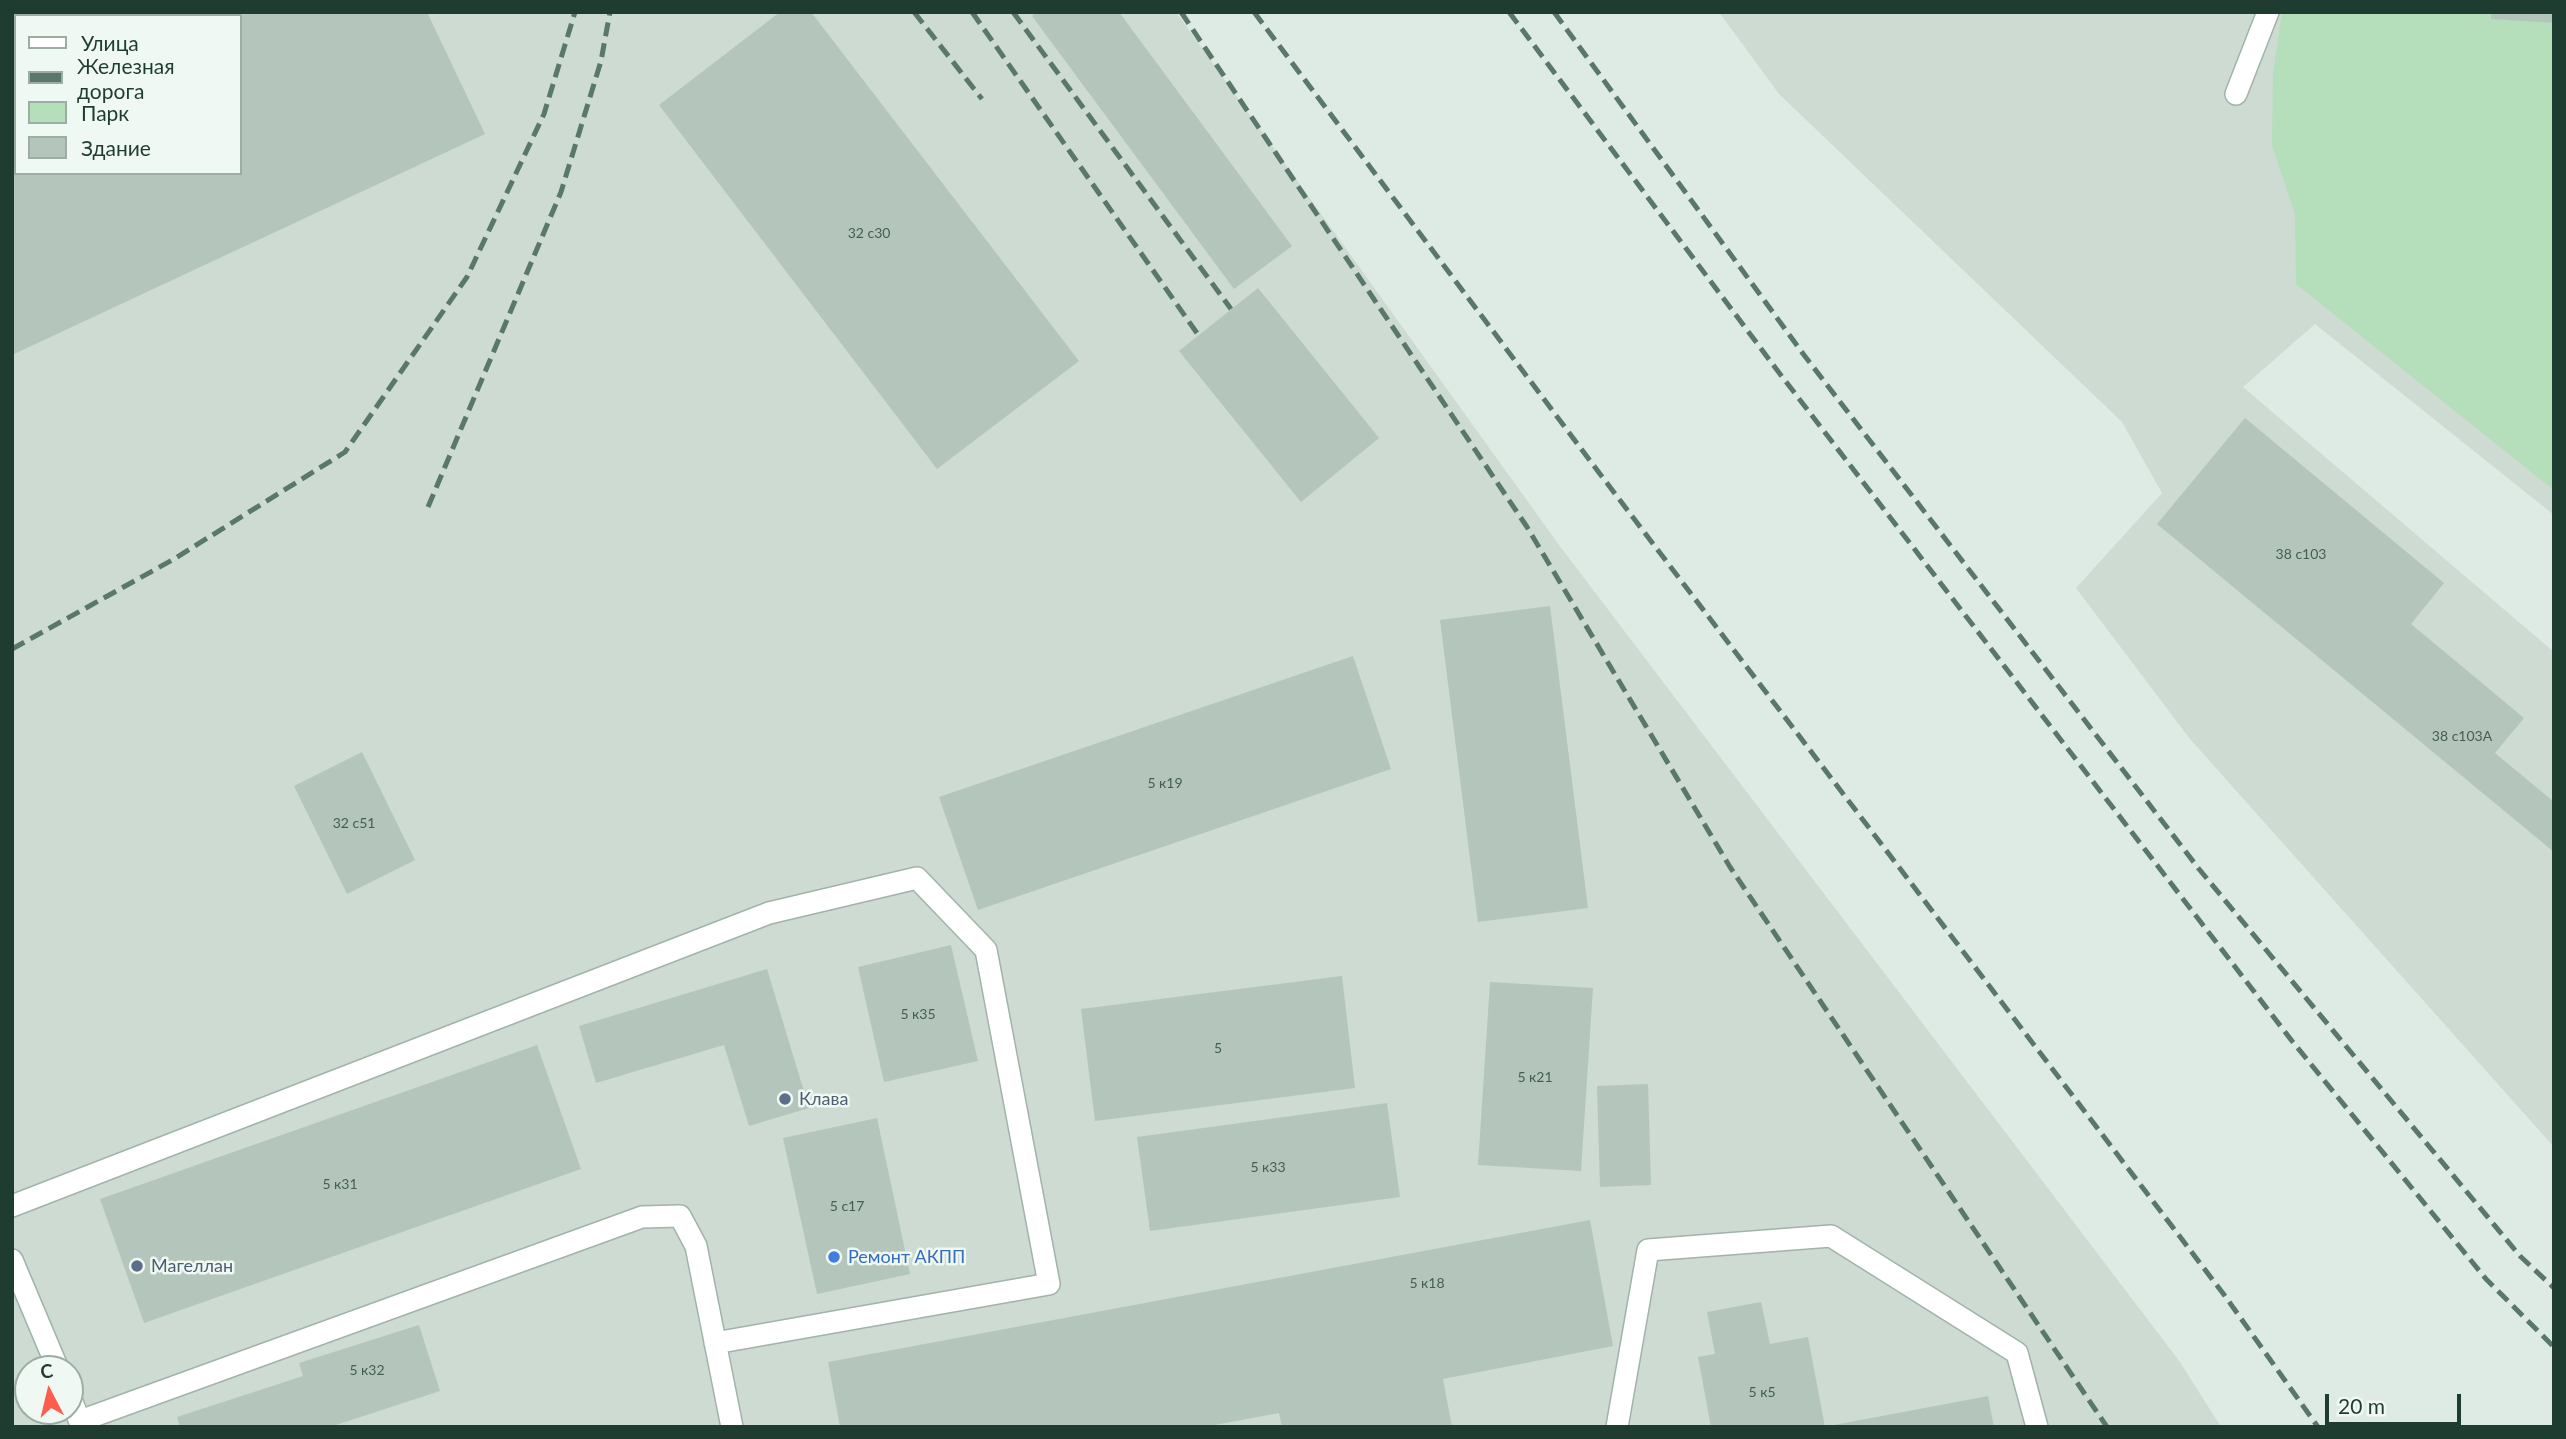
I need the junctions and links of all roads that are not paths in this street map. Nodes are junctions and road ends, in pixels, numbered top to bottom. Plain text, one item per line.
1 (2268, 12) edge
2 (2236, 94) dead end
3 (12, 1206) edge
4 (12, 1260) edge
5 (715, 1343) junction
6 (52, 1355) edge
7 (84, 1423) edge
8 (732, 1427) edge
9 (1617, 1427) edge
10 (2037, 1427) edge

1 - 2 lane
3 - 5 lane
4 - 6 lane
5 - 7 lane
5 - 8 lane
9 - 10 lane

